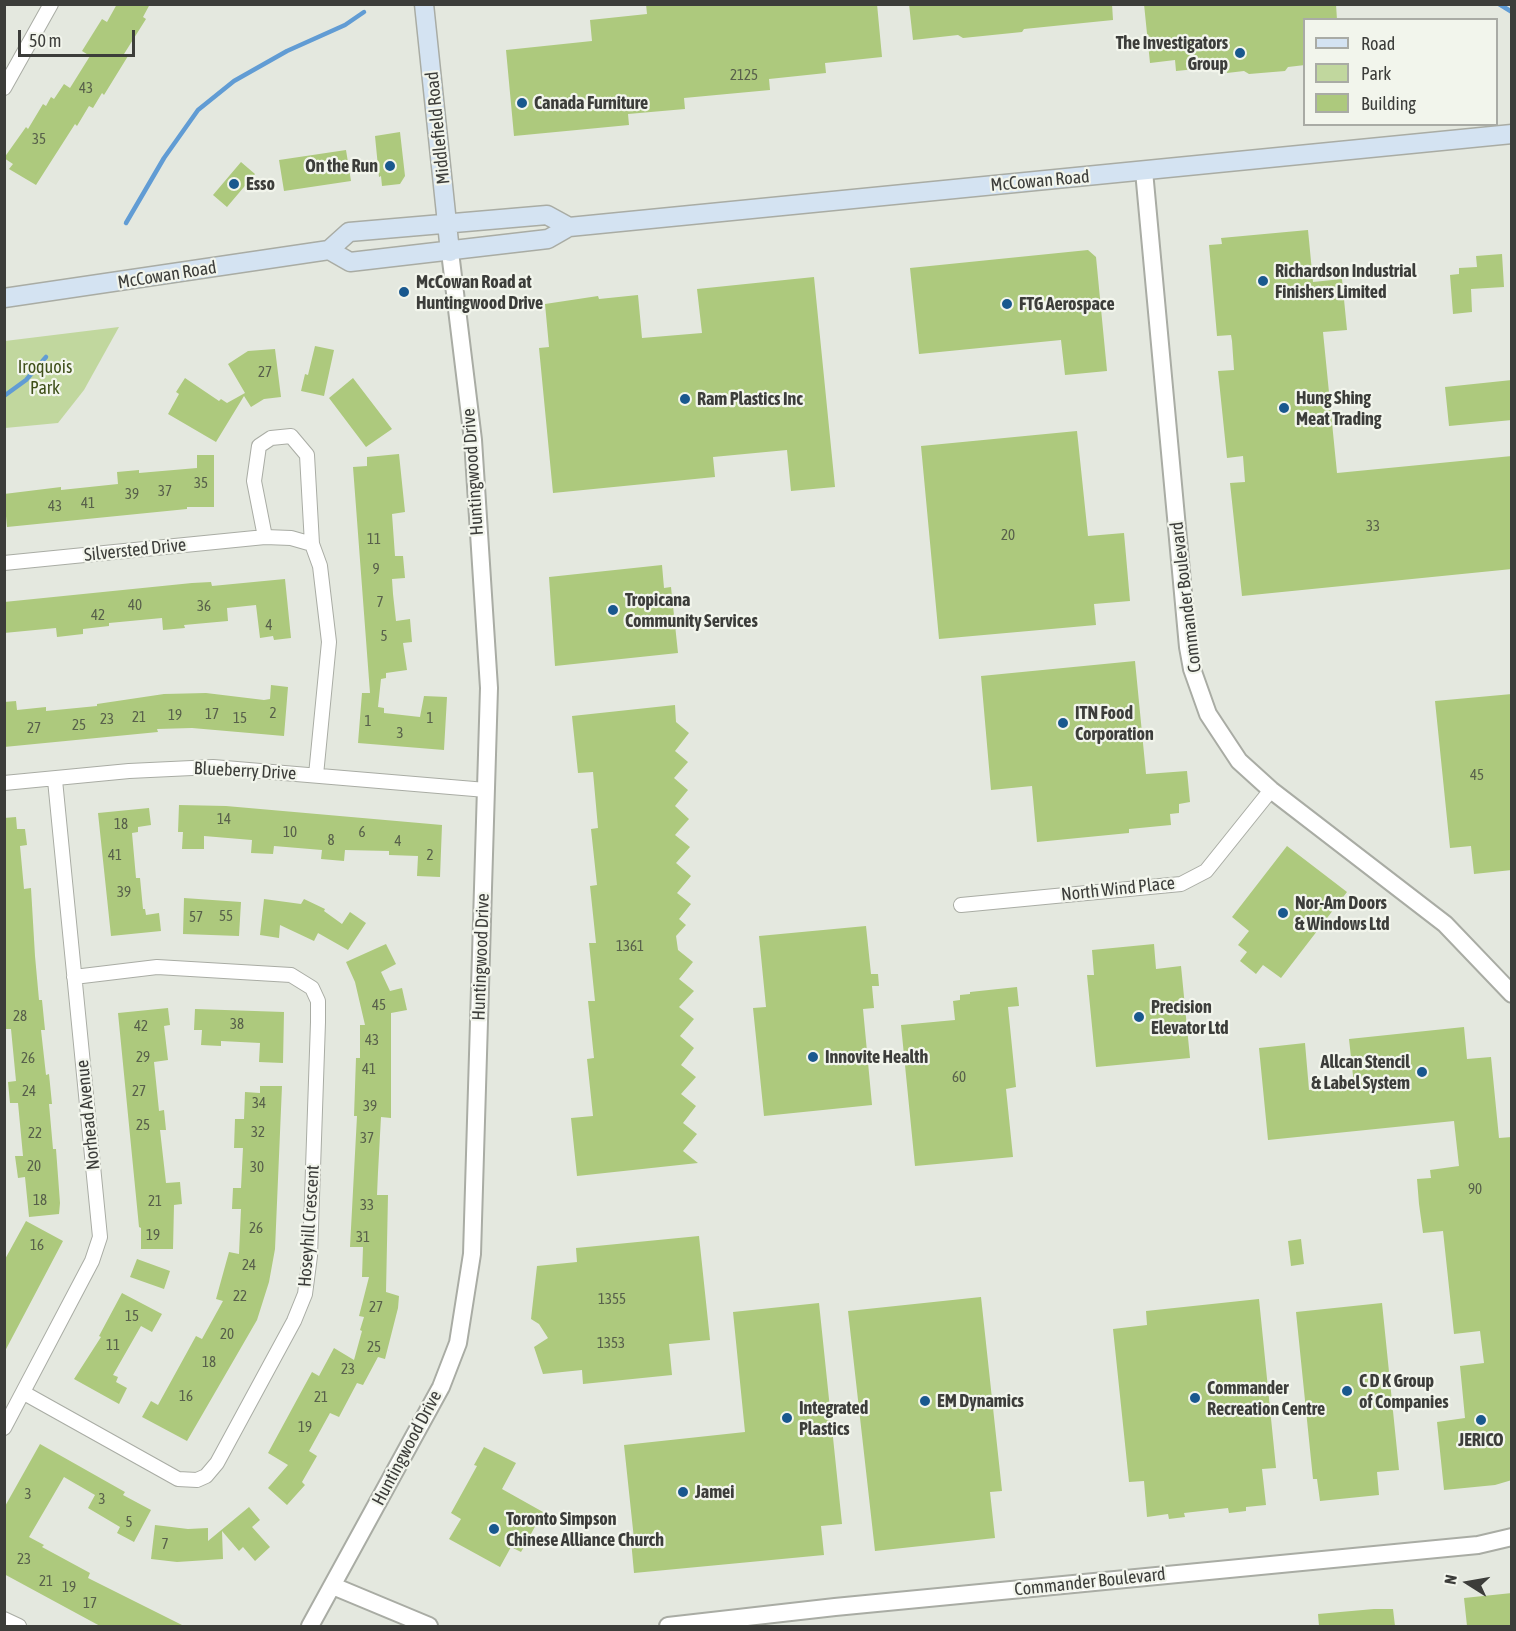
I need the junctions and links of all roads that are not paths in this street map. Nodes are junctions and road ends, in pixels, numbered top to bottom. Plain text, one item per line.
1 (51, 4) edge
2 (424, 4) edge
3 (4, 88) edge
4 (1512, 134) edge
5 (1144, 171) junction
6 (448, 222) junction
7 (569, 227) junction
8 (329, 250) junction
9 (450, 252) junction
10 (4, 298) edge
11 (265, 537) junction
12 (312, 544) junction
13 (4, 562) edge
14 (316, 775) junction
15 (55, 780) junction
16 (4, 783) edge
17 (486, 790) junction
18 (1271, 790) junction
19 (961, 905) dead end
20 (74, 977) junction
21 (1512, 994) edge
22 (24, 1393) junction
23 (4, 1428) edge
24 (1512, 1537) edge
25 (333, 1586) junction
26 (4, 1619) edge
27 (19, 1626) edge
28 (310, 1626) edge
29 (429, 1626) edge
30 (668, 1626) edge

1 - 3 street
2 - 6 main road, Middlefield Road
4 - 5 main road, McCowan Road
5 - 7 main road, McCowan Road
5 - 18 street, Commander Boulevard
6 - 7 main road, McCowan Road
6 - 8 main road, McCowan Road
6 - 9 main road, Middlefield Road
7 - 9 main road, McCowan Road
8 - 9 main road, McCowan Road
8 - 10 main road, McCowan Road
9 - 17 street, Huntingwood Drive
11 - 12 street, Silversted Drive
11 - 12 street
11 - 13 street, Silversted Drive
12 - 14 street
14 - 15 street, Blueberry Drive
14 - 17 street, Blueberry Drive
15 - 16 street, Blueberry Drive
15 - 20 street, Norhead Avenue
17 - 25 street, Huntingwood Drive
18 - 19 street, North Wind Place
18 - 21 street, Commander Boulevard
20 - 22 street, Norhead Avenue
20 - 22 street, Hoseyhill Crescent
22 - 23 street, Norhead Avenue
24 - 30 street, Commander Boulevard
25 - 28 street, Huntingwood Drive
25 - 29 street
26 - 27 street

